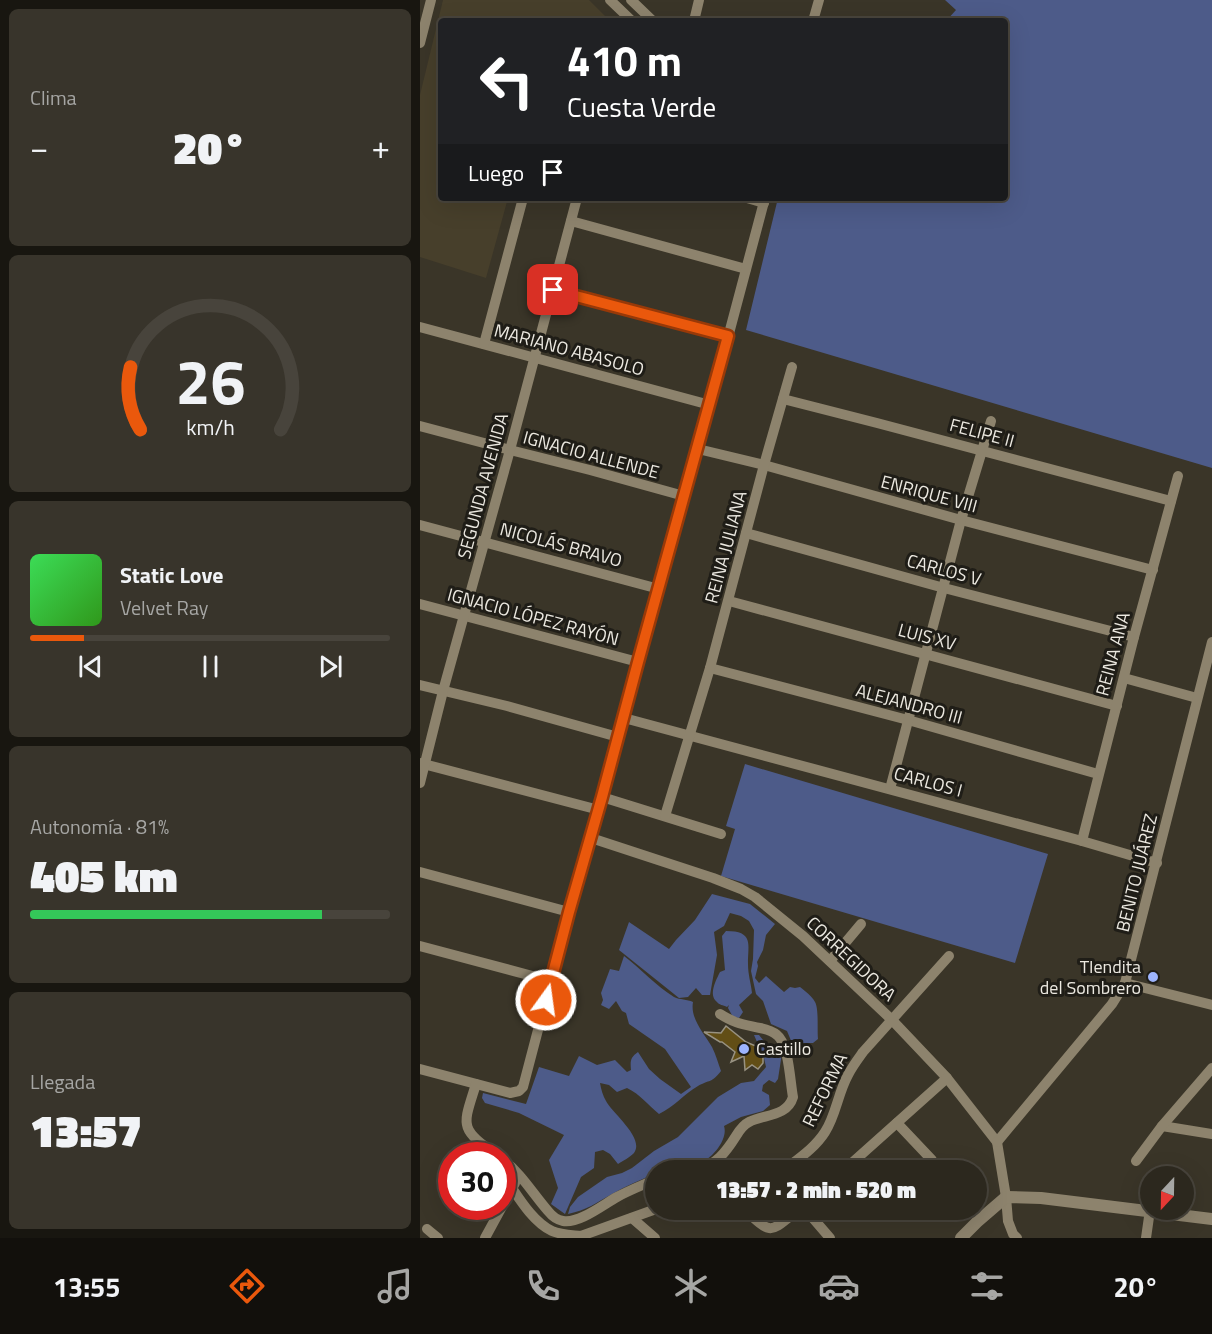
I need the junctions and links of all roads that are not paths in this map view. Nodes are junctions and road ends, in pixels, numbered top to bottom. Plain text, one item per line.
1 (431, 0) edge
2 (610, 0) edge
3 (626, 0) edge
4 (631, 0) edge
5 (699, 0) edge
6 (819, 0) edge
7 (623, 17) edge
8 (650, 18) edge
9 (694, 18) edge
10 (814, 18) edge
11 (420, 43) edge
12 (522, 201) edge
13 (576, 201) edge
14 (764, 201) edge
15 (571, 221) junction
16 (746, 269) junction
17 (553, 290) junction
18 (420, 327) edge
19 (728, 336) junction
20 (484, 344) junction
21 (534, 358) junction
22 (792, 367) dead end
23 (783, 399) junction
24 (710, 405) junction
25 (991, 421) dead end
26 (420, 426) edge
27 (698, 449) junction
28 (510, 450) junction
29 (982, 451) junction
30 (764, 465) junction
31 (1178, 476) dead end
32 (684, 496) junction
33 (1171, 501) junction
34 (961, 520) junction
35 (420, 525) edge
36 (746, 533) junction
37 (485, 541) junction
38 (1153, 570) junction
39 (944, 588) junction
40 (659, 589) junction
41 (729, 601) junction
42 (420, 604) edge
43 (464, 615) junction
44 (1134, 637) junction
45 (1212, 642) edge
46 (926, 654) junction
47 (1210, 657) edge
48 (638, 662) junction
49 (710, 668) junction
50 (1124, 678) junction
51 (420, 685) edge
52 (443, 691) junction
53 (1197, 698) junction
54 (1117, 706) junction
55 (624, 718) junction
56 (908, 720) junction
57 (690, 736) junction
58 (618, 737) junction
59 (422, 764) edge
60 (1098, 774) junction
61 (420, 783) edge
62 (890, 789) junction
63 (602, 797) junction
64 (599, 810) junction
65 (665, 816) junction
66 (720, 834) dead end
67 (591, 838) junction
68 (1082, 841) junction
69 (1156, 863) junction
70 (420, 872) edge
71 (569, 912) junction
72 (861, 924) dead end
73 (420, 946) edge
74 (949, 956) dead end
75 (830, 961) junction
76 (551, 981) junction
77 (1125, 982) junction
78 (1212, 1005) edge
79 (720, 1014) dead end
80 (892, 1020) junction
81 (1212, 1068) edge
82 (420, 1069) edge
83 (947, 1078) junction
84 (476, 1084) junction
85 (897, 1124) junction
86 (1162, 1125) junction
87 (1212, 1134) edge
88 (479, 1142) edge
89 (997, 1142) junction
90 (717, 1160) edge
91 (796, 1160) edge
92 (858, 1160) edge
93 (932, 1160) dead end
94 (1136, 1161) dead end
95 (516, 1171) edge
96 (520, 1175) junction
97 (516, 1182) edge
98 (645, 1184) edge
99 (516, 1194) edge
100 (1006, 1197) junction
101 (1140, 1209) edge
102 (645, 1213) edge
103 (1194, 1216) edge
104 (632, 1218) junction
105 (1212, 1219) edge
106 (489, 1220) edge
107 (495, 1220) edge
108 (756, 1220) edge
109 (786, 1220) edge
110 (814, 1220) edge
111 (1149, 1220) edge
112 (427, 1229) dead end
113 (438, 1238) edge
114 (479, 1238) edge
115 (485, 1238) edge
116 (655, 1238) edge
117 (830, 1238) edge
118 (961, 1238) edge
119 (1017, 1238) edge
120 (1146, 1238) edge

1 - 11 street
2 - 7 street
3 - 7 street
4 - 8 street
5 - 9 street
6 - 10 street
12 - 20 street
13 - 15 street, SEGUNDA AVENIDA
14 - 16 street
15 - 16 street
15 - 17 street, SEGUNDA AVENIDA
16 - 19 street
17 - 19 street
17 - 21 street, SEGUNDA AVENIDA
18 - 20 street, MARIANO ABASOLO
19 - 24 street
20 - 21 street, MARIANO ABASOLO
21 - 24 street, MARIANO ABASOLO
21 - 28 street, SEGUNDA AVENIDA
22 - 23 street, REINA JULIANA
23 - 29 street, FELIPE II
23 - 30 street, REINA JULIANA
24 - 27 street
25 - 29 street
26 - 28 street, IGNACIO ALLENDE
27 - 30 street, ENRIQUE VIII
27 - 32 street
28 - 32 street, IGNACIO ALLENDE
28 - 37 street, SEGUNDA AVENIDA
29 - 33 street, FELIPE II
29 - 34 street
30 - 34 street, ENRIQUE VIII
30 - 36 street, REINA JULIANA
31 - 33 street, REINA ANA
32 - 40 street
33 - 38 street, REINA ANA
34 - 38 street, ENRIQUE VIII
34 - 39 street
35 - 37 street, NICOLÁS BRAVO
36 - 39 street, CARLOS V
36 - 41 street, REINA JULIANA
37 - 40 street, NICOLÁS BRAVO
37 - 43 street, SEGUNDA AVENIDA
38 - 44 street, REINA ANA
39 - 44 street, CARLOS V
39 - 46 street
40 - 48 street
41 - 46 street, LUIS XV
41 - 49 street, REINA JULIANA
42 - 43 street, IGNACIO LÓPEZ RAYÓN
43 - 48 street, IGNACIO LÓPEZ RAYÓN
43 - 52 street, SEGUNDA AVENIDA
44 - 50 street, REINA ANA
45 - 47 street, BENITO JUÁREZ
46 - 54 street, LUIS XV
46 - 56 street
47 - 53 street, BENITO JUÁREZ
48 - 55 street
49 - 56 street, ALEJANDRO III
49 - 57 street, REINA JULIANA
50 - 53 street
50 - 54 street, REINA ANA
51 - 52 street
52 - 58 street
52 - 59 street, SEGUNDA AVENIDA
53 - 69 street, BENITO JUÁREZ
54 - 60 street, REINA ANA
55 - 57 street, CARLOS I
55 - 58 street
56 - 60 street, ALEJANDRO III
56 - 62 street
57 - 62 street, CARLOS I
57 - 65 street, REINA JULIANA
58 - 63 street
59 - 61 street, SEGUNDA AVENIDA
59 - 64 street
60 - 68 street, REINA ANA
62 - 68 street, CARLOS I
63 - 64 street
63 - 65 street
64 - 67 street
65 - 66 street
67 - 71 street
67 - 75 street, CORREGIDORA
68 - 69 street, CARLOS I
69 - 77 street, BENITO JUÁREZ
70 - 71 street
71 - 76 street
72 - 75 street
73 - 76 street
74 - 80 street, REFORMA
75 - 80 street, CORREGIDORA
76 - 84 street
77 - 78 street
77 - 89 street, BENITO JUÁREZ
79 - 90 street
80 - 83 street, CORREGIDORA
80 - 91 street, REFORMA
81 - 86 street
82 - 84 street
83 - 85 street
83 - 89 street, CORREGIDORA
84 - 88 street
85 - 92 street
85 - 93 street
86 - 87 street
86 - 94 street
89 - 100 street, CORREGIDORA
95 - 96 street
96 - 97 street
96 - 98 street
99 - 104 street
100 - 101 street
100 - 118 street
100 - 119 street, CORREGIDORA
102 - 104 street
103 - 105 street
104 - 116 street
106 - 114 street
107 - 115 street
108 - 109 street
110 - 117 street
111 - 120 street
112 - 113 street

